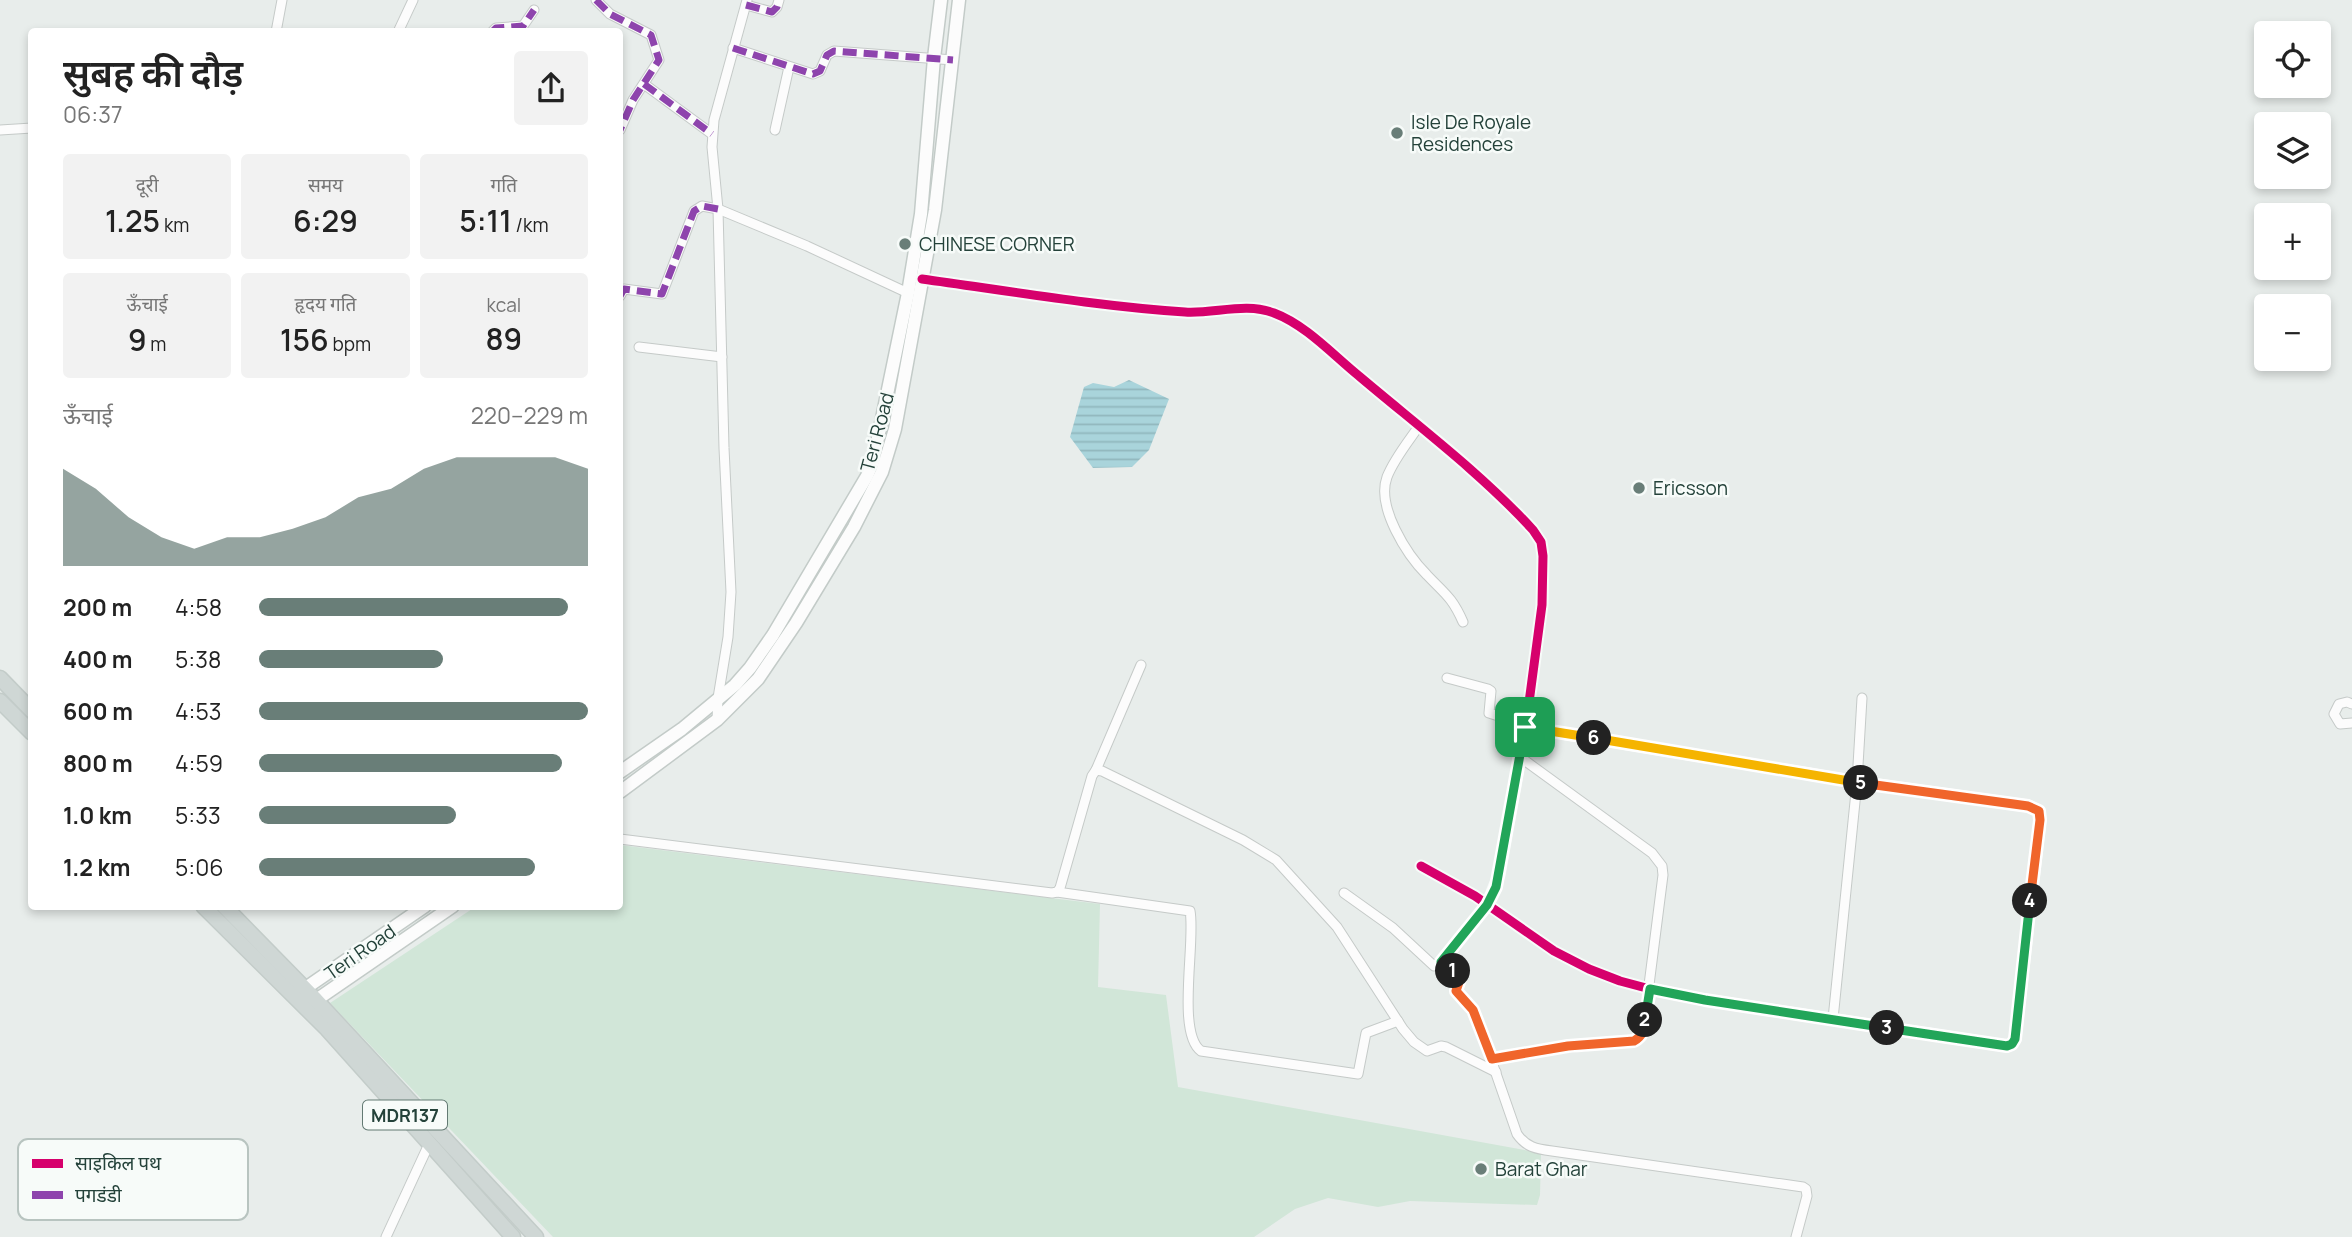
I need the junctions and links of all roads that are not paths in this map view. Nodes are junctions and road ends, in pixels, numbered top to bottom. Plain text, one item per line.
1 (282, 0) edge
2 (413, 0) edge
3 (779, 0) edge
4 (941, 0) edge
5 (959, 0) edge
6 (598, 1) edge
7 (747, 2) edge
8 (534, 10) dead end
9 (277, 28) edge
10 (400, 28) edge
11 (496, 28) edge
12 (733, 48) junction
13 (934, 58) junction
14 (953, 60) junction
15 (789, 66) junction
16 (644, 84) junction
17 (623, 114) edge
18 (28, 128) edge
19 (0, 130) edge
20 (775, 130) dead end
21 (712, 134) junction
22 (718, 209) junction
23 (922, 279) junction
24 (623, 291) edge
25 (908, 293) junction
26 (908, 320) junction
27 (639, 347) dead end
28 (722, 357) junction
29 (1419, 426) junction
30 (1463, 622) dead end
31 (1141, 665) dead end
32 (0, 678) edge
33 (1447, 678) dead end
34 (718, 698) junction
35 (1862, 698) dead end
36 (0, 701) edge
37 (2352, 703) edge
38 (28, 707) edge
39 (717, 720) junction
40 (2352, 723) edge
41 (1525, 726) junction
42 (28, 729) edge
43 (1520, 757) junction
44 (623, 770) edge
45 (1097, 770) junction
46 (1857, 782) junction
47 (623, 790) edge
48 (623, 839) edge
49 (1421, 866) dead end
50 (1057, 891) junction
51 (1344, 893) dead end
52 (1487, 905) junction
53 (207, 910) edge
54 (227, 910) edge
55 (419, 910) edge
56 (447, 910) edge
57 (1441, 962) junction
58 (1650, 989) junction
59 (299, 992) junction
60 (311, 1004) junction
61 (1833, 1019) junction
62 (1398, 1021) junction
63 (1492, 1059) junction
64 (1496, 1072) junction
65 (429, 1144) junction
66 (386, 1237) edge
67 (513, 1237) edge
68 (536, 1237) edge
69 (1796, 1237) edge

1 - 9 street
2 - 10 street
3 - 7 street
4 - 13 street, Teri Road
5 - 14 street
6 - 16 street
7 - 12 street
8 - 11 street
12 - 15 street
12 - 21 street
13 - 14 street
13 - 15 street
13 - 25 street, Teri Road
14 - 23 street
15 - 20 street
16 - 17 street
16 - 21 street
18 - 19 street
21 - 22 street
22 - 24 street
22 - 25 street
22 - 28 street
23 - 26 street
23 - 29 street
25 - 26 street, Teri Road
26 - 34 street, Teri Road
26 - 39 street
27 - 28 street
28 - 34 street
29 - 30 street
29 - 41 street
31 - 45 street
32 - 38 main road
33 - 41 street
34 - 39 street
34 - 44 street, Teri Road
35 - 46 street
36 - 42 main road
37 - 40 street
39 - 47 street
41 - 43 street
41 - 46 street
43 - 52 street
43 - 58 street
45 - 50 street
45 - 62 street
46 - 61 street
46 - 61 street
48 - 50 street
49 - 52 street
50 - 62 street
51 - 57 street
52 - 57 street
52 - 58 street
53 - 59 main road, MDR137
54 - 59 main road, MDR137
55 - 59 street, Teri Road
56 - 60 street
57 - 63 street
58 - 61 street
58 - 63 street
59 - 60 main road, MDR137
60 - 65 main road, MDR137
60 - 68 main road, MDR137
62 - 64 street
63 - 64 street
64 - 69 street
65 - 66 street
65 - 67 main road, MDR137

